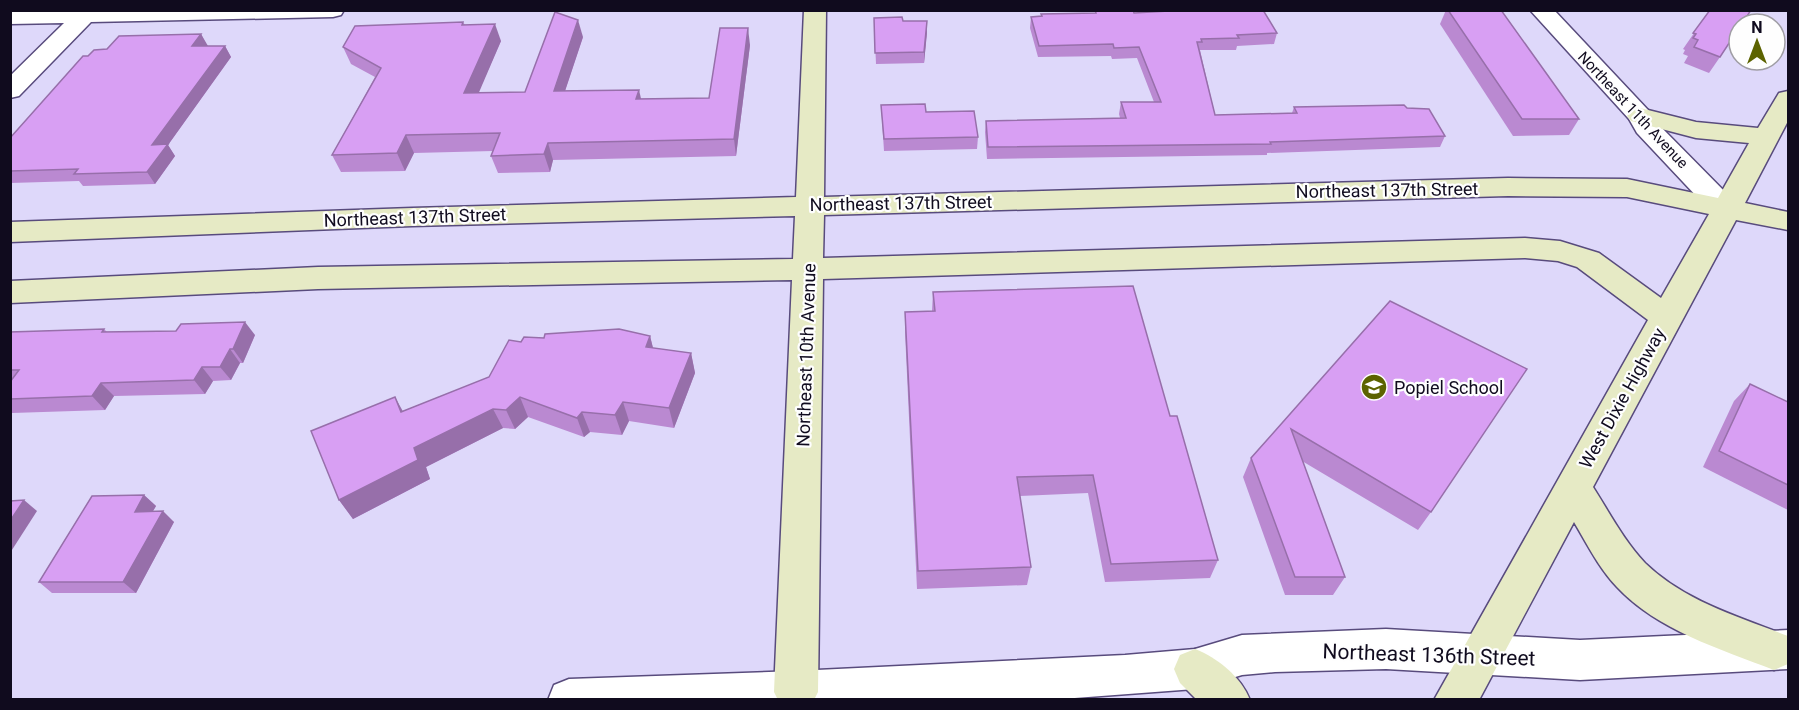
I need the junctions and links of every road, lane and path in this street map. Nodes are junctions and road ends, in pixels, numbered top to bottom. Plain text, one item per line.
1 (333, 10) edge
2 (814, 10) edge
3 (1541, 10) edge
4 (87, 13) edge
5 (10, 17) edge
6 (10, 92) edge
7 (1788, 98) edge
8 (1640, 116) junction
9 (1775, 140) edge
10 (810, 206) junction
11 (1725, 209) junction
12 (1788, 220) edge
13 (10, 232) edge
14 (808, 269) junction
15 (10, 292) edge
16 (1667, 318) junction
17 (1572, 486) junction
18 (1781, 650) edge
19 (1480, 653) junction
20 (1195, 669) junction
21 (796, 696) edge
22 (569, 699) edge
23 (1229, 699) edge
24 (1455, 699) edge

1 - 4 street
2 - 10 street, Northeast 10th Avenue
3 - 8 street, Northeast 11th Avenue
4 - 5 street
4 - 6 street
7 - 9 street, West Dixie Highway
8 - 9 street
8 - 11 street, Northeast 11th Avenue
9 - 11 street, West Dixie Highway
10 - 11 street, Northeast 137th Street
10 - 13 street, Northeast 137th Street
10 - 14 street, Northeast 10th Avenue
11 - 12 street, Northeast 137th Street
11 - 16 street, West Dixie Highway
14 - 15 street
14 - 16 street
14 - 21 street, Northeast 10th Avenue
16 - 17 street, West Dixie Highway
17 - 18 street
17 - 19 street, West Dixie Highway
18 - 19 street, Northeast 136th Street
19 - 20 street, Northeast 136th Street
19 - 24 street, West Dixie Highway
20 - 21 street, Northeast 136th Street
20 - 23 street
21 - 22 street, Northeast 136th Street

